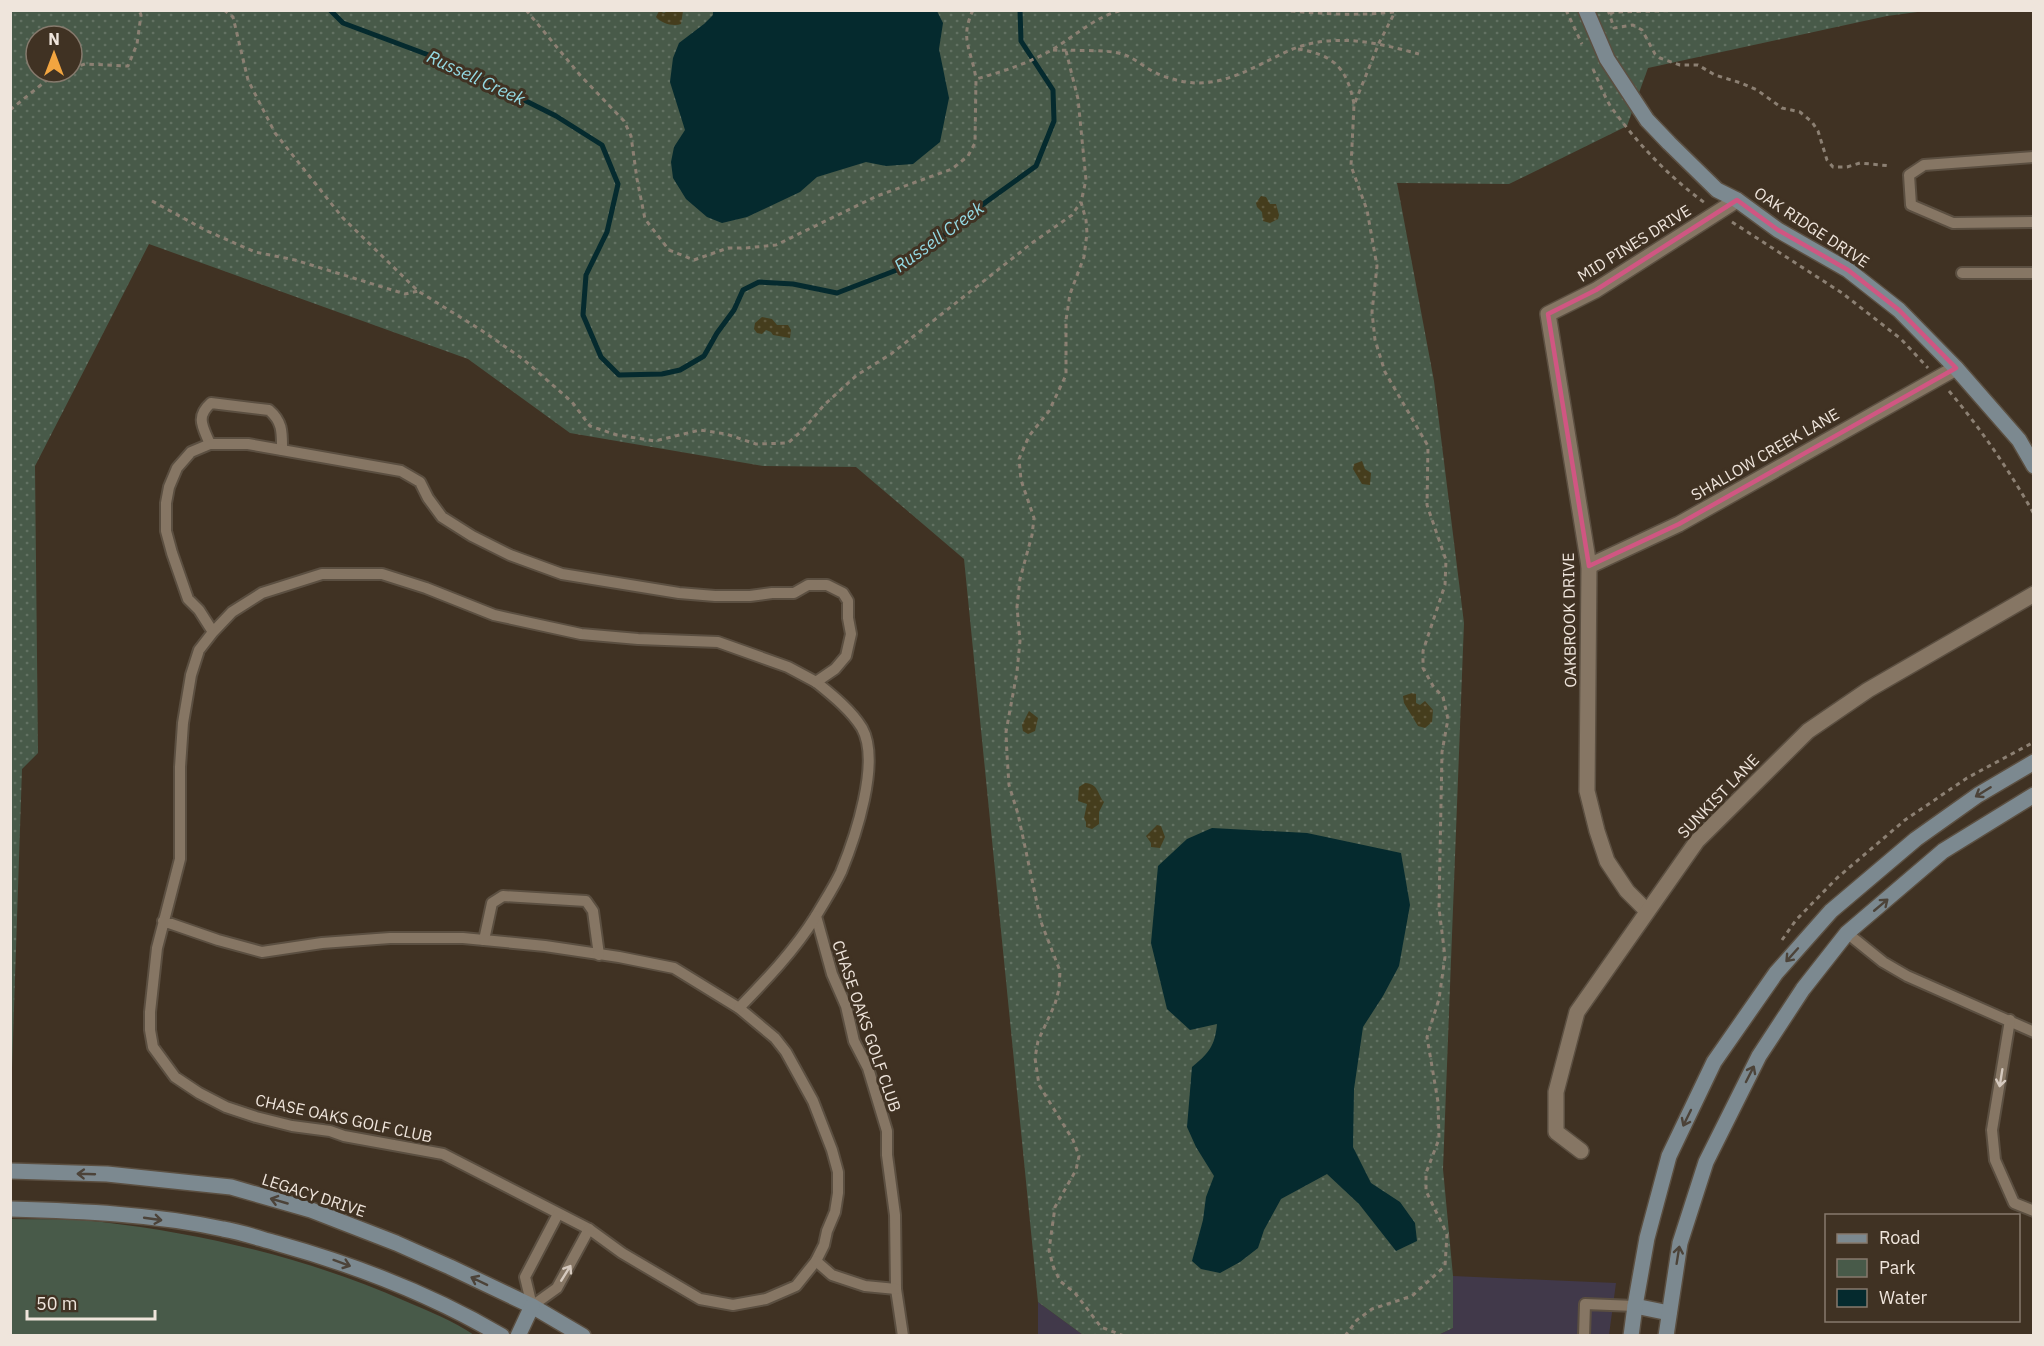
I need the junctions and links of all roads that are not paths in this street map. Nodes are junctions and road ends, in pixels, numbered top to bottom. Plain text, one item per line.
1 (1586, 10) edge
2 (2034, 157) edge
3 (1737, 200) junction
4 (2034, 222) edge
5 (1962, 273) dead end
6 (2034, 273) edge
7 (1548, 314) joint
8 (1956, 368) junction
9 (210, 444) junction
10 (282, 450) junction
11 (2034, 466) edge
12 (1589, 567) junction
13 (2034, 594) edge
14 (213, 632) junction
15 (816, 682) junction
16 (2034, 762) edge
17 (2034, 795) edge
18 (1647, 911) junction
19 (1831, 911) junction
20 (816, 916) junction
21 (163, 921) junction
22 (1847, 933) junction
23 (484, 940) junction
24 (599, 955) junction
25 (739, 1008) junction
26 (2010, 1020) junction
27 (2034, 1032) edge
28 (1581, 1151) dead end
29 (10, 1171) edge
30 (10, 1209) edge
31 (2034, 1211) edge
32 (558, 1214) junction
33 (589, 1229) junction
34 (816, 1261) junction
35 (896, 1289) junction
36 (532, 1306) junction
37 (1635, 1306) junction
38 (1669, 1312) junction
39 (502, 1335) edge
40 (518, 1335) edge
41 (583, 1335) edge
42 (903, 1335) edge
43 (1584, 1335) edge
44 (1631, 1335) edge
45 (1666, 1335) edge

1 - 3 street, OAK RIDGE DRIVE
2 - 4 lane
3 - 7 street, MID PINES DRIVE
3 - 8 street, OAK RIDGE DRIVE
5 - 6 lane
7 - 12 street, OAKBROOK DRIVE
8 - 11 street, OAK RIDGE DRIVE
8 - 12 street, SHALLOW CREEK LANE
9 - 10 lane
9 - 10 lane
9 - 14 lane
10 - 15 lane
12 - 18 street, OAKBROOK DRIVE
13 - 18 street, SUNKIST LANE
14 - 15 lane, CHASE OAKS GOLF CLUB
14 - 21 lane, CHASE OAKS GOLF CLUB
15 - 20 lane, CHASE OAKS GOLF CLUB
16 -> 19 street
22 -> 17 street
18 - 28 street, SUNKIST LANE
19 - 22 street
19 -> 37 street
20 - 25 lane, CHASE OAKS GOLF CLUB
20 - 35 lane, CHASE OAKS GOLF CLUB
21 - 23 lane, CHASE OAKS GOLF CLUB
21 - 32 lane, CHASE OAKS GOLF CLUB
22 - 26 lane
38 -> 22 street
23 - 24 lane, CHASE OAKS GOLF CLUB
23 - 24 lane
24 - 25 lane, CHASE OAKS GOLF CLUB
25 - 34 lane, CHASE OAKS GOLF CLUB
26 - 27 lane
26 -> 31 lane
36 -> 29 street, LEGACY DRIVE
30 -> 39 street
32 - 33 lane, CHASE OAKS GOLF CLUB
32 - 36 lane
33 - 34 lane, CHASE OAKS GOLF CLUB
36 -> 33 lane
34 - 35 lane
35 - 42 lane, CHASE OAKS GOLF CLUB
36 - 40 street
36 - 41 street, LEGACY DRIVE
37 - 38 street
37 - 43 lane
37 - 44 street
38 - 45 street

